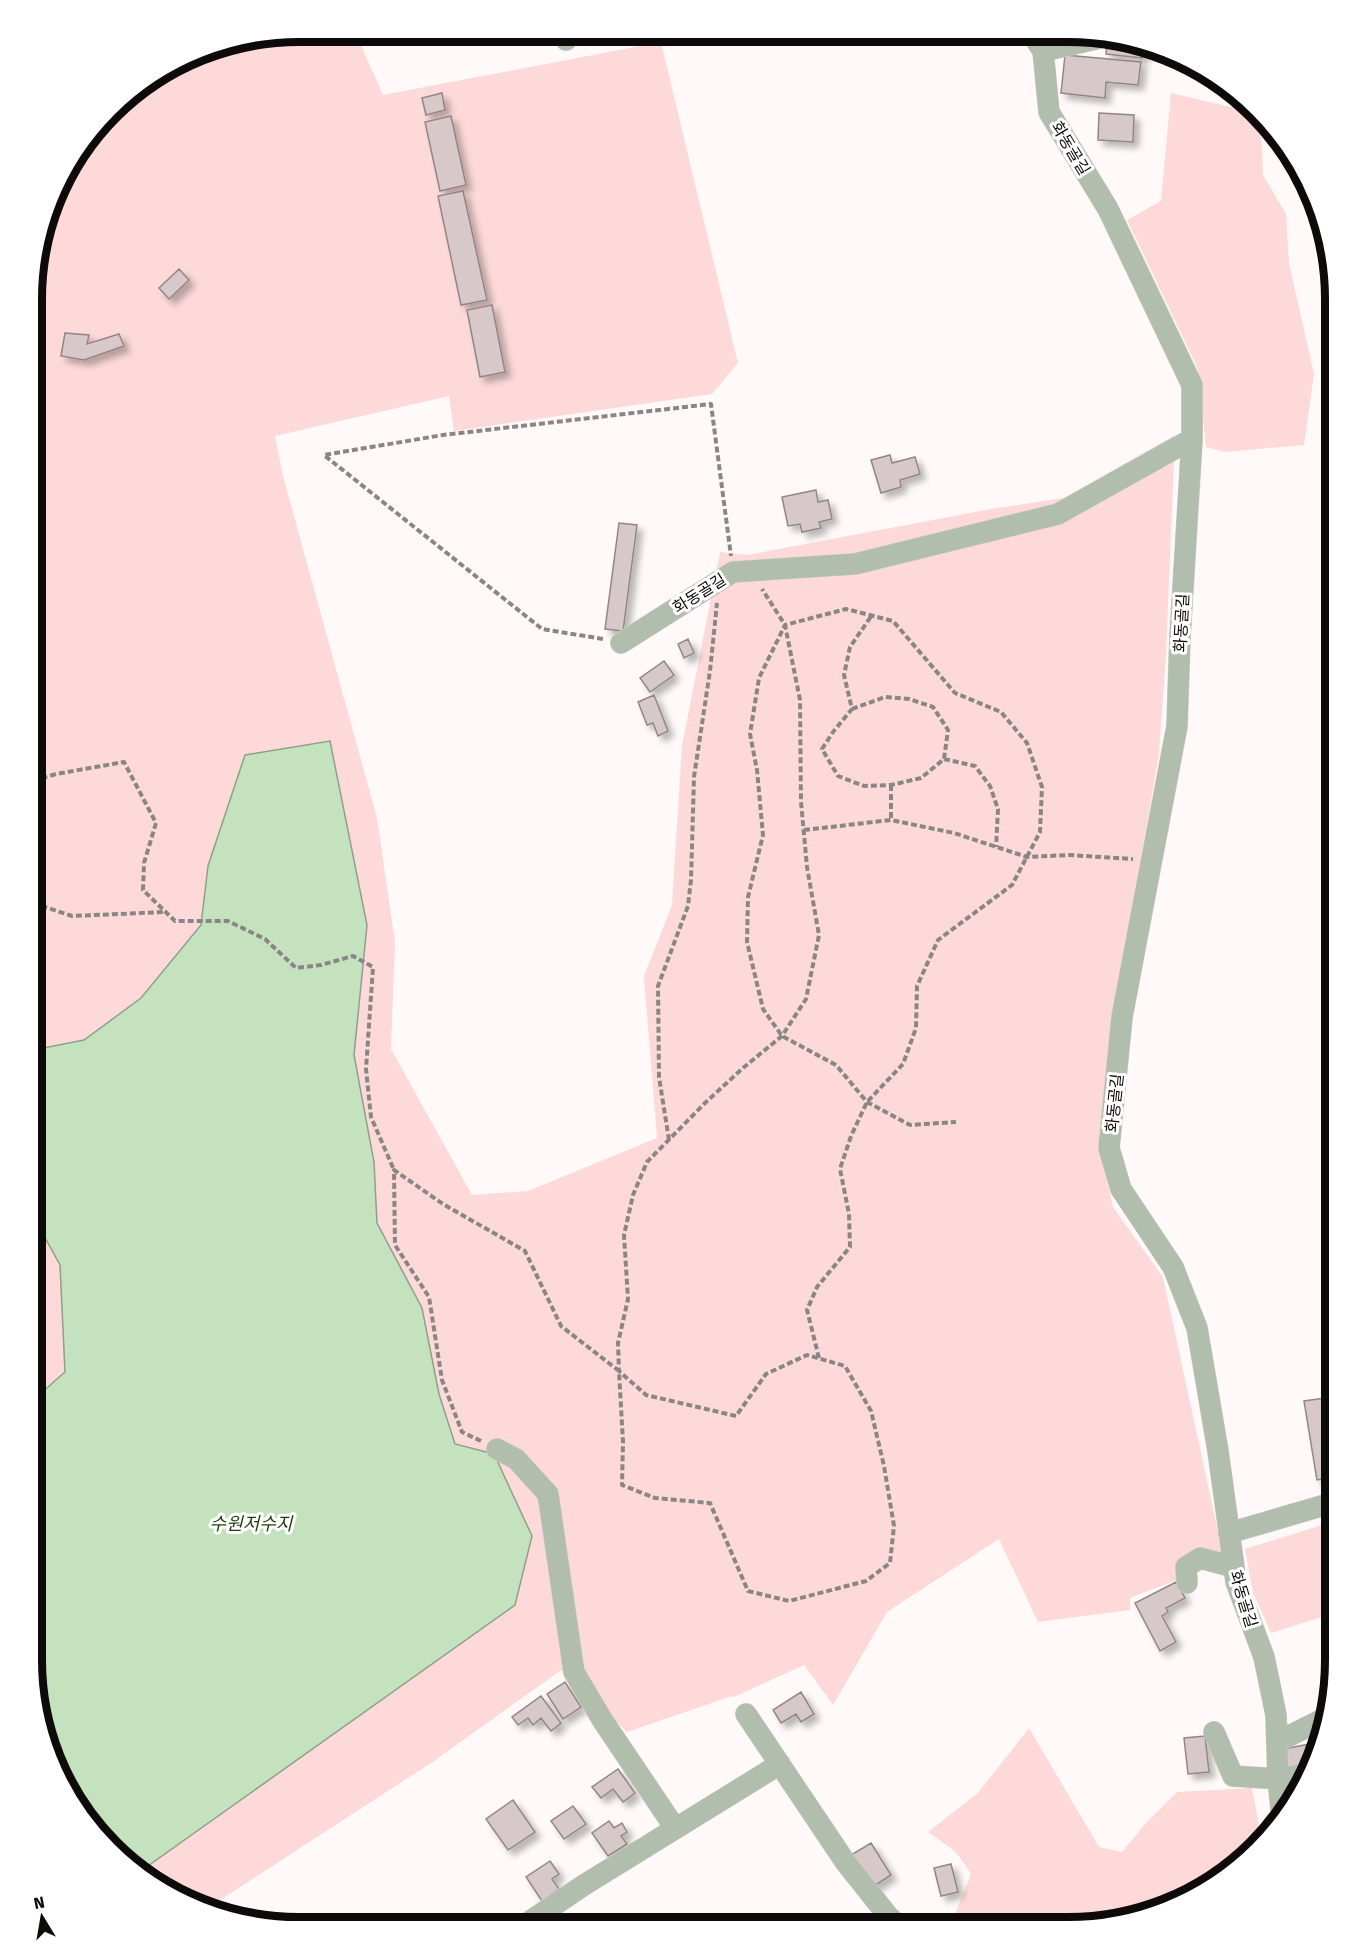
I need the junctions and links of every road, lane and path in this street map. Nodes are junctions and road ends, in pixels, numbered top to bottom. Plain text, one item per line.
1 (1037, 42) edge
2 (1192, 439) junction
3 (734, 575) junction
4 (872, 615) junction
5 (785, 625) junction
6 (621, 643) joint
7 (852, 709) junction
8 (944, 759) junction
9 (42, 778) edge
10 (891, 785) junction
11 (891, 820) junction
12 (804, 830) junction
13 (996, 847) junction
14 (1027, 857) junction
15 (1152, 861) junction
16 (42, 906) edge
17 (166, 912) junction
18 (782, 1036) junction
19 (867, 1102) junction
20 (956, 1122) dead end
21 (669, 1141) junction
22 (394, 1170) junction
23 (819, 1358) junction
24 (619, 1371) junction
25 (497, 1449) joint
26 (1325, 1505) edge
27 (1229, 1533) junction
28 (1234, 1567) junction
29 (1187, 1583) dead end
30 (746, 1714) dead end
31 (1317, 1722) edge
32 (1214, 1732) dead end
33 (1277, 1742) junction
34 (780, 1764) junction
35 (1299, 1775) edge
36 (1278, 1779) junction
37 (1281, 1805) edge
38 (675, 1828) junction
39 (536, 1917) edge
40 (889, 1917) edge

1 - 2 street, 화동골길
2 - 3 street, 화동골길
2 - 15 street, 화동골길
3 - 5 path
3 - 6 street, 화동골길
3 - 6 path
3 - 21 path
4 - 5 path
4 - 7 path
4 - 14 path
5 - 12 path
5 - 18 path
7 - 8 path
7 - 10 path
8 - 10 path
8 - 13 path
9 - 17 path
10 - 11 path
11 - 12 path
11 - 13 path
12 - 18 path
13 - 14 path
14 - 15 path
14 - 19 path
15 - 27 street, 화동골길
16 - 17 path
17 - 22 path
18 - 19 path
18 - 21 path
19 - 20 path
19 - 23 path
21 - 24 path
22 - 24 path
22 - 25 path
23 - 24 path
23 - 24 path
25 - 38 street
26 - 27 street
27 - 28 street, 화동골길
28 - 29 street
28 - 33 street, 화동골길
30 - 34 street
31 - 33 street
32 - 36 street
33 - 36 street, 화동골길
34 - 38 street
34 - 40 street
35 - 36 street
36 - 37 street, 화동골길
38 - 39 street

